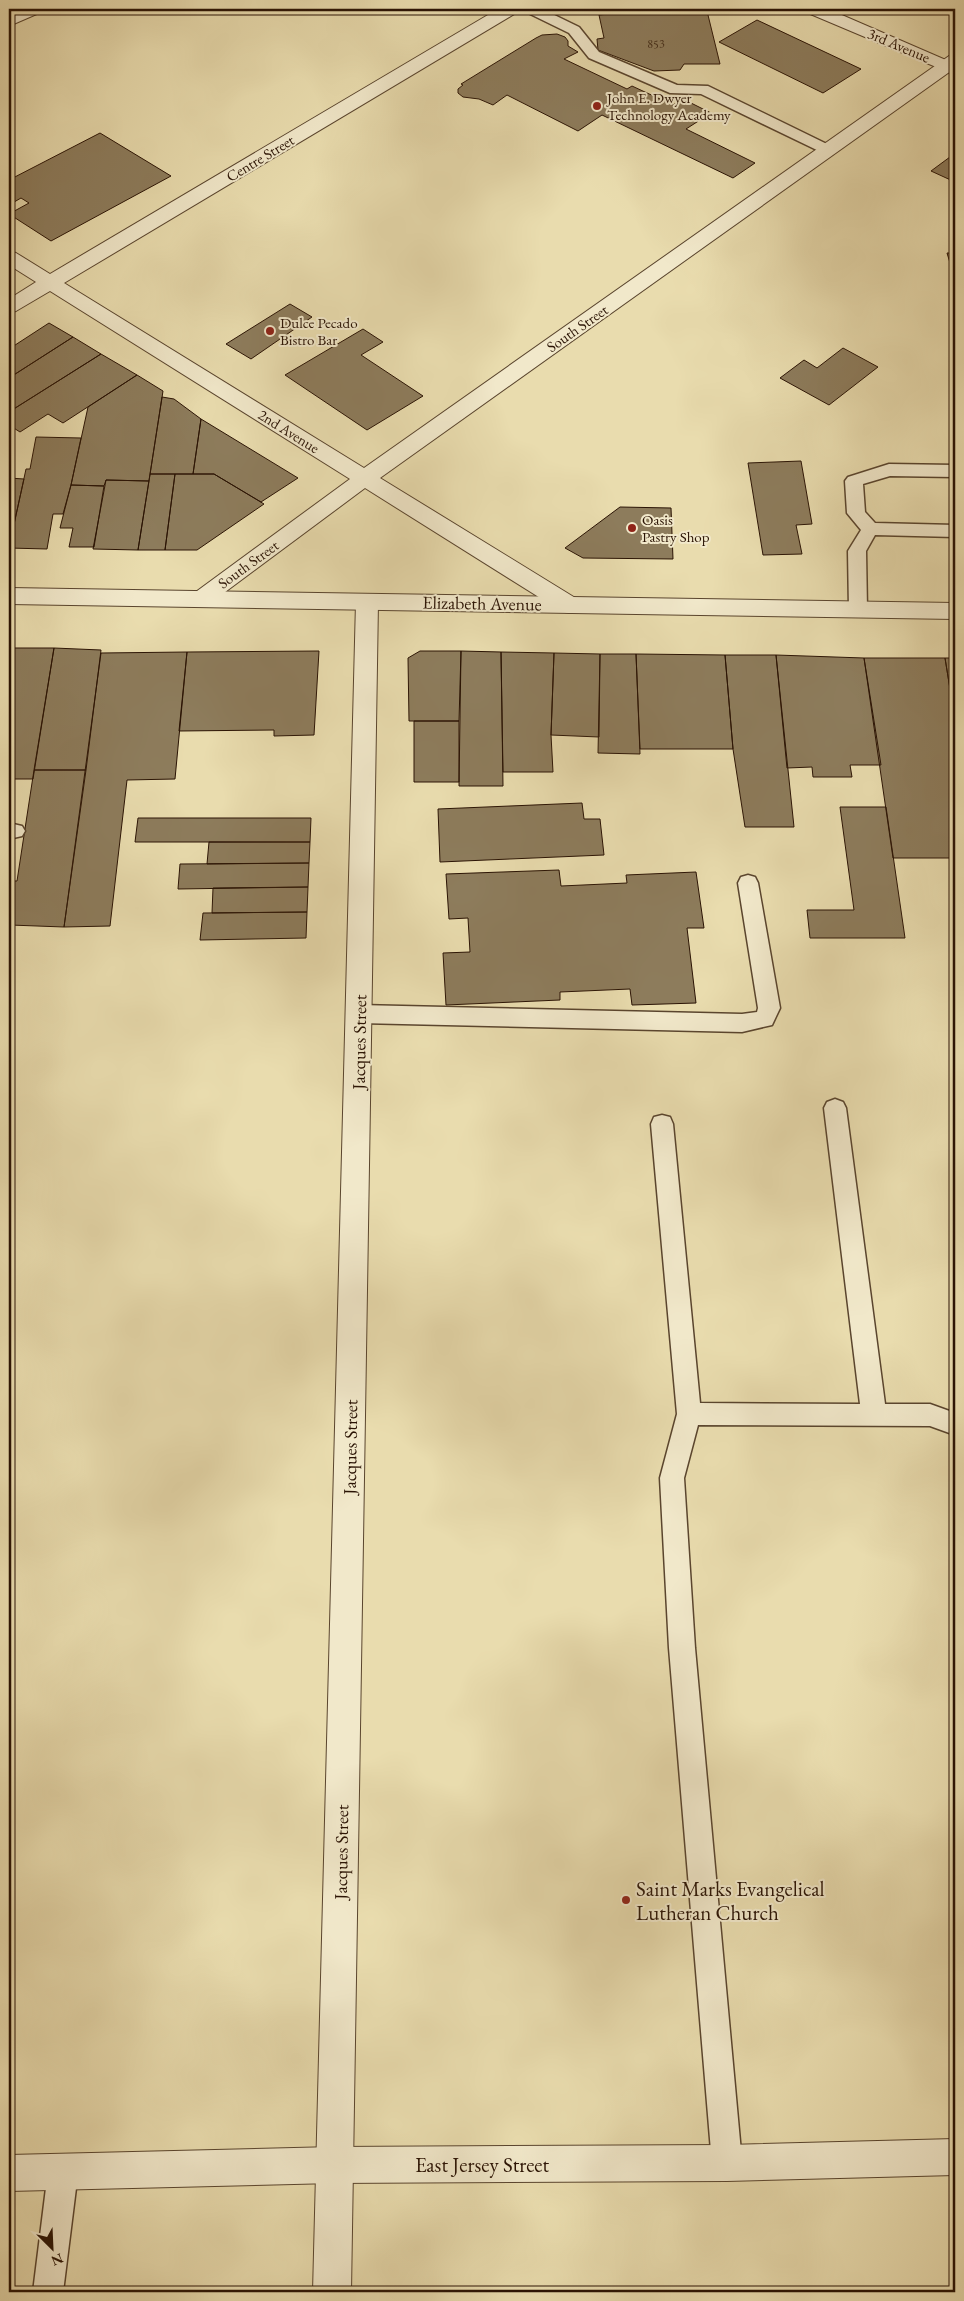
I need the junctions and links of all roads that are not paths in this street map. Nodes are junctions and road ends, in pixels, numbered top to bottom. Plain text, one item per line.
1 (33, 9) edge
2 (510, 9) edge
3 (531, 9) edge
4 (814, 9) edge
5 (9, 21) edge
6 (952, 65) edge
7 (828, 150) junction
8 (9, 257) edge
9 (50, 283) junction
10 (9, 307) edge
11 (955, 471) edge
12 (366, 478) junction
13 (870, 529) junction
14 (955, 530) edge
15 (9, 596) edge
16 (201, 599) junction
17 (367, 602) junction
18 (569, 605) junction
19 (858, 610) junction
20 (955, 611) edge
21 (748, 883) dead end
22 (359, 1014) junction
23 (835, 1108) dead end
24 (662, 1124) dead end
25 (689, 1414) junction
26 (874, 1415) junction
27 (955, 1424) edge
28 (955, 2157) edge
29 (727, 2163) junction
30 (334, 2165) junction
31 (63, 2172) junction
32 (9, 2174) edge
33 (48, 2292) edge
34 (332, 2292) edge

1 - 5 street
2 - 9 street, Centre Street
3 - 7 lane
4 - 6 street, 3rd Avenue
6 - 7 street, South Street
7 - 12 street, South Street
8 - 9 street, 2nd Avenue
9 - 10 street, Centre Street
9 - 12 street, 2nd Avenue
11 - 13 lane
12 - 16 street, South Street
12 - 18 street, 2nd Avenue
13 - 14 lane
13 - 19 lane
15 - 16 street, Elizabeth Avenue
16 - 17 street, Elizabeth Avenue
17 - 18 street, Elizabeth Avenue
17 - 22 street, Jacques Street
18 - 19 street, Elizabeth Avenue
19 - 20 street, Elizabeth Avenue
21 - 22 lane
22 - 30 street, Jacques Street
23 - 26 lane
24 - 25 lane
25 - 26 lane
25 - 29 lane
26 - 27 lane
28 - 29 street, East Jersey Street
29 - 30 street, East Jersey Street
30 - 31 street, East Jersey Street
30 - 34 street, Jacques Street
31 - 32 street, East Jersey Street
31 - 33 lane

